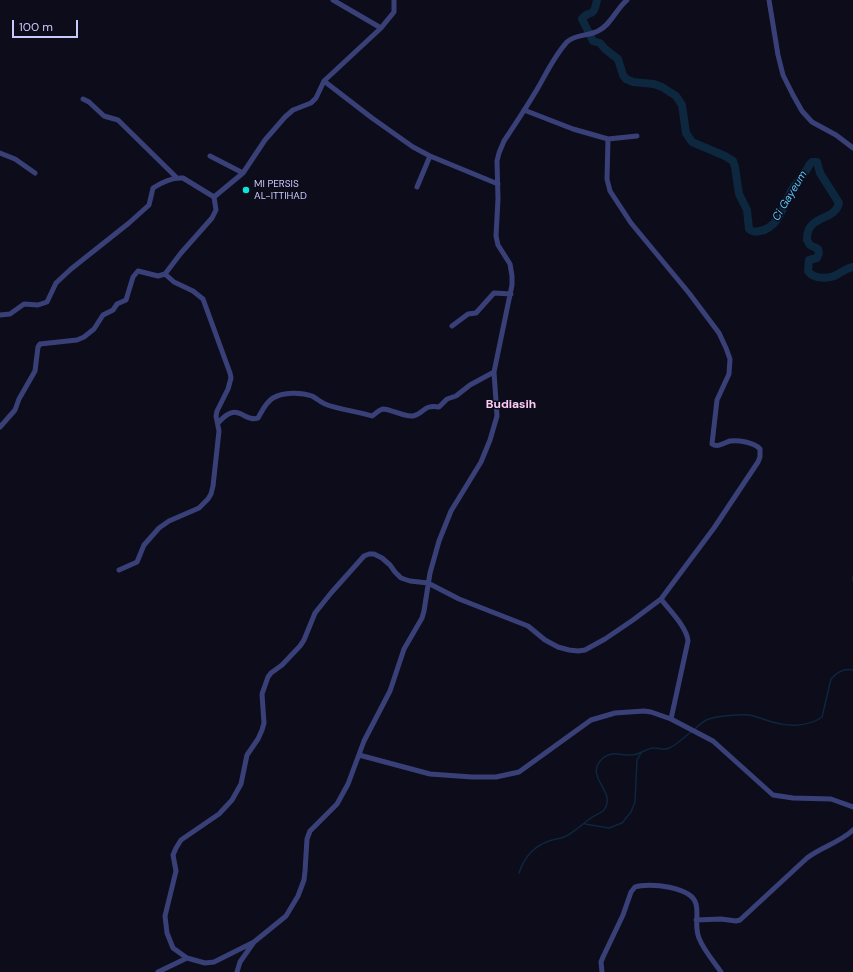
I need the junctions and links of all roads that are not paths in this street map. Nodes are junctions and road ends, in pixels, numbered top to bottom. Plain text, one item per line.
1 (333, 0) edge
2 (394, 0) edge
3 (627, 0) edge
4 (769, 0) edge
5 (620, 2) edge
6 (381, 28) junction
7 (324, 81) junction
8 (83, 99) dead end
9 (524, 110) junction
10 (637, 136) dead end
11 (608, 139) junction
12 (853, 148) edge
13 (0, 153) edge
14 (210, 156) dead end
15 (430, 156) junction
16 (35, 173) dead end
17 (243, 173) junction
18 (177, 178) junction
19 (498, 184) junction
20 (417, 187) dead end
21 (214, 197) junction
22 (165, 274) junction
23 (511, 294) junction
24 (0, 315) edge
25 (452, 326) dead end
26 (494, 372) junction
27 (218, 423) junction
28 (0, 427) edge
29 (119, 570) dead end
30 (428, 583) junction
31 (661, 598) junction
32 (671, 719) junction
33 (359, 755) junction
34 (853, 807) edge
35 (853, 830) edge
36 (696, 920) junction
37 (254, 942) junction
38 (187, 958) junction
39 (158, 972) edge
40 (237, 972) edge
41 (602, 972) edge
42 (721, 972) edge

1 - 6 street
2 - 6 street
3 - 5 street
4 - 12 street
5 - 9 street
6 - 7 street
7 - 15 street
7 - 17 street
8 - 18 street
9 - 11 street
9 - 19 street
10 - 11 street
11 - 31 street
13 - 16 street
14 - 17 street
15 - 19 street
15 - 20 street
17 - 21 street
18 - 21 street
18 - 24 street
19 - 23 street
21 - 22 street
22 - 27 street
22 - 28 street
23 - 25 street
23 - 26 street
26 - 27 street
26 - 30 street
27 - 29 street
30 - 31 street
30 - 33 street
30 - 38 street
31 - 32 street
32 - 33 street
32 - 34 street
33 - 37 street
35 - 36 street
36 - 41 street
36 - 42 street
37 - 38 street
37 - 40 street
38 - 39 street

